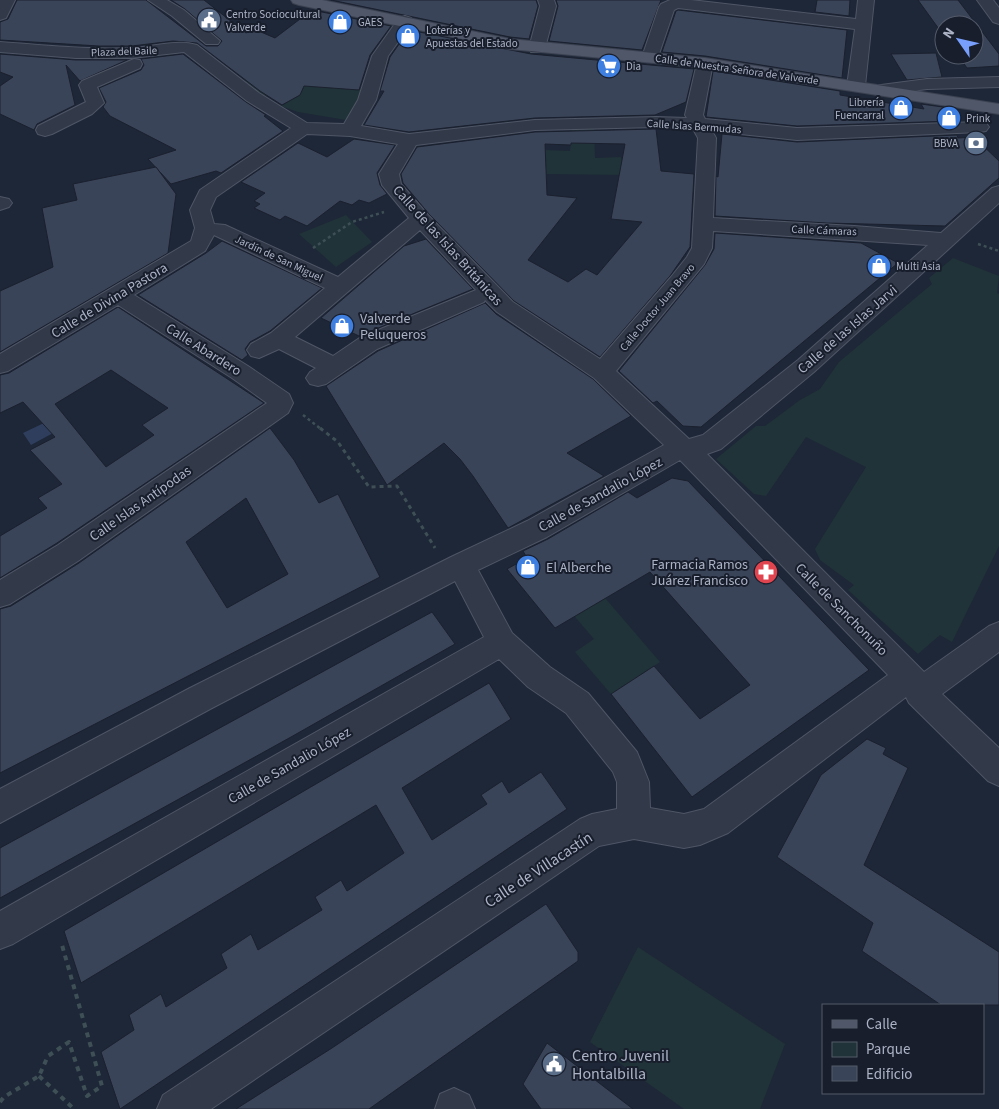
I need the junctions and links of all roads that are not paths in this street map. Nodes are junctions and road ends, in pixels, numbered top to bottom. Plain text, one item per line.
1 (7, 0) edge
2 (156, 0) edge
3 (298, 0) edge
4 (546, 0) edge
5 (807, 0) edge
6 (866, 0) edge
7 (985, 0) edge
8 (0, 15) edge
9 (804, 18) junction
10 (999, 18) edge
11 (405, 22) junction
12 (863, 25) junction
13 (212, 41) dead end
14 (1, 48) edge
15 (537, 48) junction
16 (650, 57) junction
17 (705, 63) junction
18 (134, 64) dead end
19 (991, 82) edge
20 (856, 86) junction
21 (881, 90) junction
22 (968, 104) junction
23 (999, 109) edge
24 (699, 124) junction
25 (303, 128) junction
26 (45, 130) dead end
27 (350, 130) junction
28 (409, 140) junction
29 (999, 192) edge
30 (416, 222) dead end
31 (704, 224) junction
32 (212, 228) junction
33 (944, 240) junction
34 (340, 287) junction
35 (118, 295) junction
36 (476, 297) dead end
37 (0, 365) edge
38 (602, 372) junction
39 (306, 392) junction
40 (683, 448) junction
41 (449, 558) junction
42 (0, 595) edge
43 (999, 634) edge
44 (502, 642) junction
45 (914, 685) junction
46 (999, 770) edge
47 (0, 807) edge
48 (634, 822) junction
49 (0, 931) edge
50 (176, 1109) edge

1 - 8 street
2 - 13 street
3 - 11 main road, Calle de Nuestra Señora de Valverde
4 - 15 street
5 - 9 street
6 - 12 street
7 - 10 street
9 - 12 street
9 - 16 street
11 - 15 main road, Calle de Nuestra Señora de Valverde
11 - 27 street
12 - 20 street
14 - 25 street, Plaza del Baile
15 - 16 main road, Calle de Nuestra Señora de Valverde
16 - 17 main road, Calle de Nuestra Señora de Valverde
17 - 20 main road, Calle de Nuestra Señora de Valverde
17 - 24 street, Calle Doctor Juan Bravo
18 - 26 street
19 - 21 street
19 - 22 street
20 - 21 main road, Calle de Nuestra Señora de Valverde
21 - 22 main road, Calle de Nuestra Señora de Valverde
22 - 23 main road, Calle de Nuestra Señora de Valverde
22 - 24 street, Calle Islas Bermudas
24 - 28 street, Calle Islas Bermudas
24 - 31 street, Calle Doctor Juan Bravo
25 - 27 street, Calle Islas Bermudas
25 - 32 street
27 - 28 street, Calle Islas Bermudas
28 - 38 street, Calle de las Islas Británicas
29 - 33 street, Calle de las Islas Jarvi
30 - 34 street, Jardín de San Miguel
31 - 33 street, Calle Cámaras
31 - 38 street, Calle Doctor Juan Bravo
32 - 34 street, Jardín de San Miguel
32 - 35 street, Calle de Divina Pastora
33 - 40 street, Calle de las Islas Jarvi
34 - 39 street, Jardín de San Miguel
35 - 37 street, Calle de Divina Pastora
35 - 39 street, Calle Abardero
36 - 39 street, Calle Islas Antípodas
38 - 40 street, Calle de las Islas Británicas
39 - 42 street, Calle Islas Antípodas
40 - 41 street, Calle de Sandalio López
40 - 45 street, Calle de Sanchonuño
41 - 44 street
41 - 47 street, Calle de Sandalio López
43 - 45 street, Calle de Villacastín
44 - 48 street
44 - 49 street, Calle de Sandalio López
45 - 46 street, Calle de Sanchonuño
45 - 48 street, Calle de Villacastín
48 - 50 street, Calle de Villacastín

